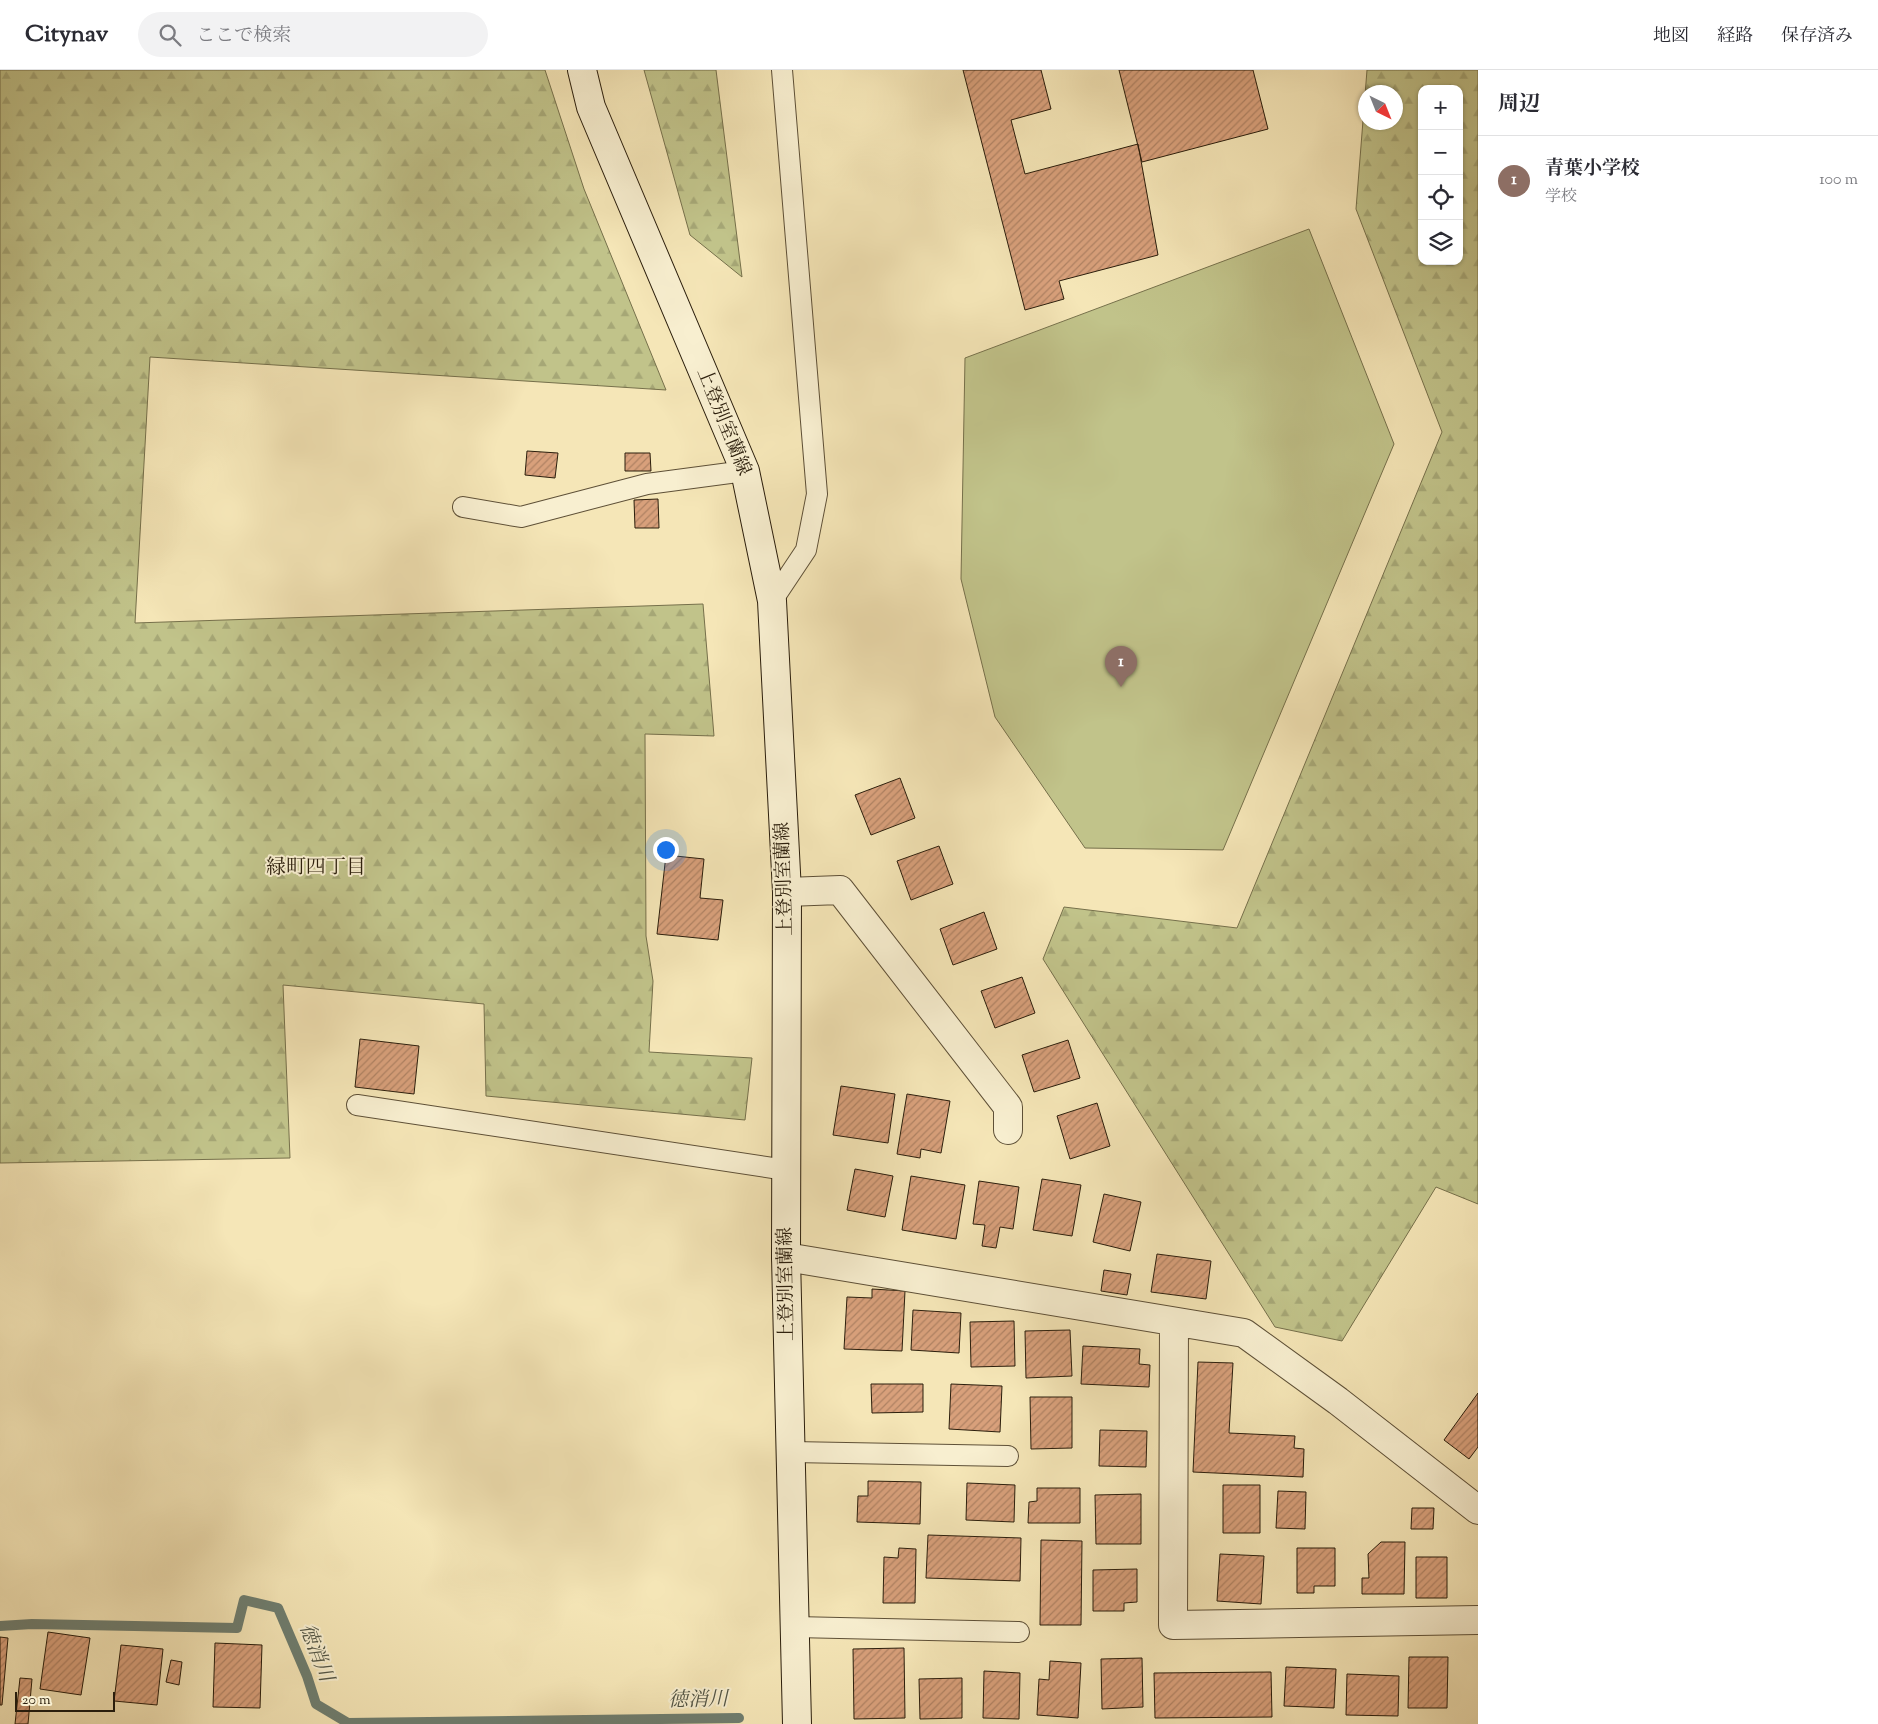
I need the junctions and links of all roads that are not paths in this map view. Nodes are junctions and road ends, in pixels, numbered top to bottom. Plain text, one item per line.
1 (582, 70) edge
2 (782, 70) edge
3 (745, 471) junction
4 (463, 507) dead end
5 (772, 601) junction
6 (787, 892) junction
7 (357, 1105) dead end
8 (1008, 1130) dead end
9 (786, 1170) junction
10 (786, 1257) junction
11 (1174, 1322) junction
12 (792, 1452) junction
13 (1008, 1456) dead end
14 (1478, 1510) edge
15 (1478, 1620) edge
16 (795, 1627) junction
17 (1019, 1632) dead end
18 (797, 1724) edge

1 - 3 street, 上登別室蘭線
2 - 5 lane
3 - 4 lane
3 - 5 street, 上登別室蘭線
5 - 6 street, 上登別室蘭線
6 - 8 street
6 - 9 street, 上登別室蘭線
7 - 9 lane
9 - 10 street, 上登別室蘭線
10 - 11 street
10 - 12 street, 上登別室蘭線
11 - 14 street
11 - 15 street
12 - 13 lane
12 - 16 street, 上登別室蘭線
16 - 17 lane
16 - 18 street, 上登別室蘭線

